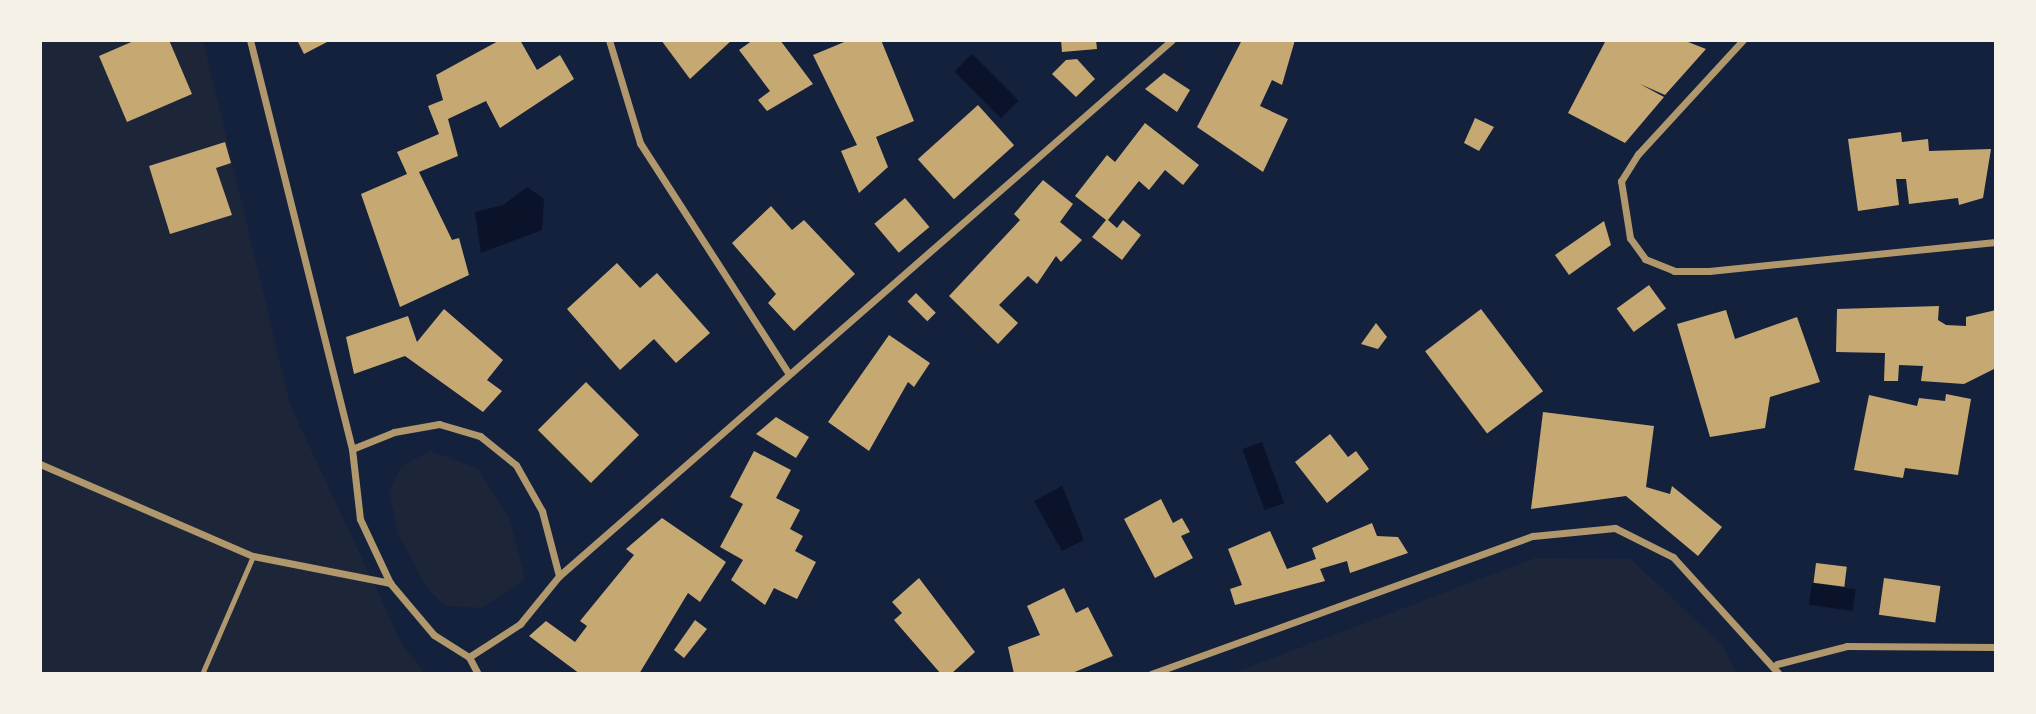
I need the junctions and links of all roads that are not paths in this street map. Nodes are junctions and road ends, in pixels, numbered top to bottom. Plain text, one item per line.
1 (250, 40) edge
2 (610, 40) edge
3 (1172, 40) edge
4 (1743, 40) edge
5 (1996, 242) edge
6 (789, 374) junction
7 (352, 449) junction
8 (40, 464) edge
9 (253, 556) junction
10 (559, 576) junction
11 (390, 583) junction
12 (1996, 647) edge
13 (469, 657) junction
14 (1777, 664) junction
15 (202, 674) edge
16 (478, 674) edge
17 (1151, 674) edge
18 (1779, 674) edge

1 - 7 street
2 - 6 street
3 - 6 street
4 - 5 street
6 - 10 street
7 - 10 street
7 - 11 street
8 - 9 street
9 - 11 street
9 - 15 lane
10 - 13 street
11 - 13 street
12 - 14 street
13 - 16 street
14 - 17 street
14 - 18 street

